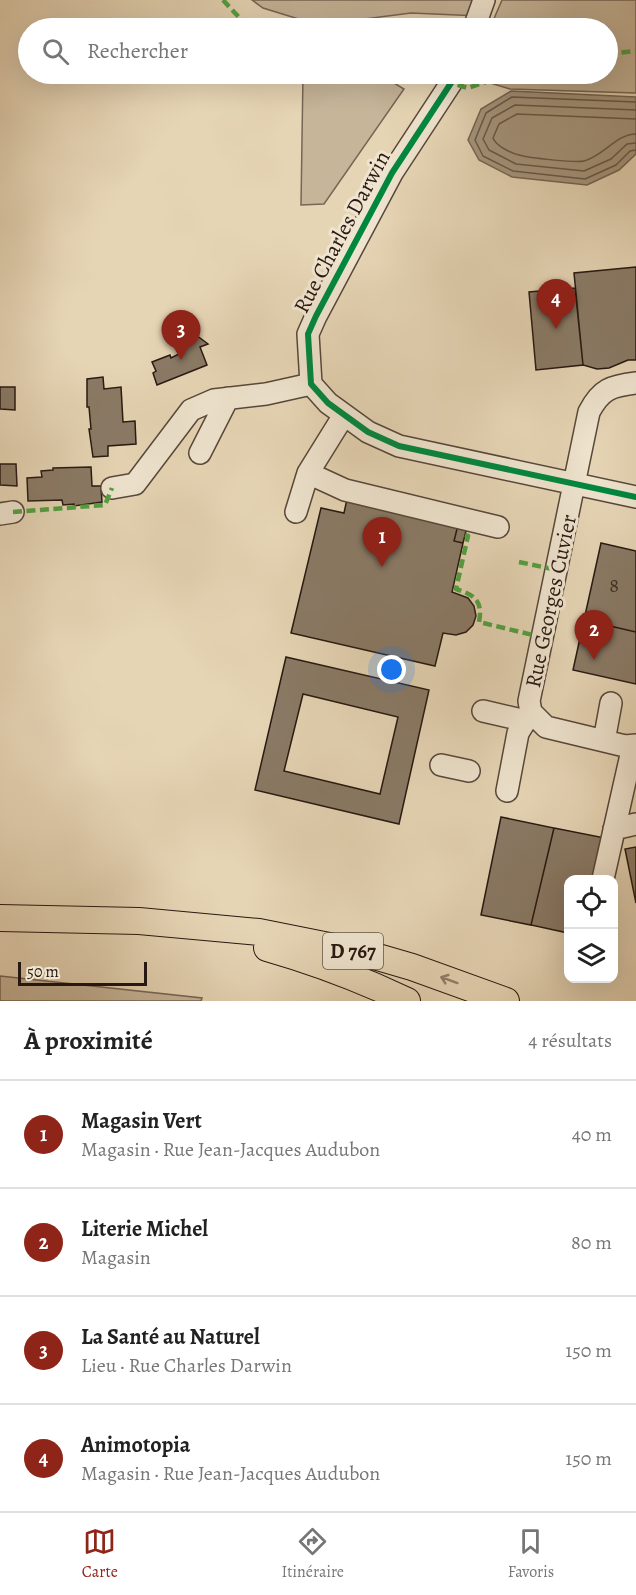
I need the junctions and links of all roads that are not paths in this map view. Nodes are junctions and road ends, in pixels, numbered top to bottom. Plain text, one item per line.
1 (484, 0) edge
2 (478, 18) edge
3 (450, 84) edge
4 (311, 384) junction
5 (634, 389) edge
6 (228, 398) junction
7 (344, 415) junction
8 (200, 453) dead end
9 (308, 473) junction
10 (575, 483) junction
11 (112, 488) dead end
12 (636, 497) edge
13 (296, 512) dead end
14 (498, 527) dead end
15 (611, 703) dead end
16 (483, 711) dead end
17 (528, 717) junction
18 (604, 741) junction
19 (634, 745) edge
20 (441, 765) dead end
21 (469, 771) dead end
22 (624, 787) edge
23 (507, 791) dead end
24 (618, 822) edge
25 (604, 875) edge
26 (0, 918) edge
27 (197, 927) junction
28 (407, 1001) edge
29 (506, 1001) edge

1 - 2 street
3 - 4 street, Rue Charles Darwin
4 - 6 street
4 - 7 street
5 - 10 street, Rue Georges Cuvier
6 - 8 street
6 - 11 street
7 - 9 street
7 - 10 street
9 - 13 street
9 - 14 street
10 - 12 street
10 - 17 street, Rue Georges Cuvier
15 - 18 street
16 - 17 street
17 - 18 street, Rue Georges Cuvier
17 - 23 street
18 - 19 street, Rue Georges Cuvier
19 - 22 street
20 - 21 street
22 - 24 street
24 - 25 street
26 - 27 main road, D 767
27 - 28 main road, D 767
29 -> 27 main road, D 767

